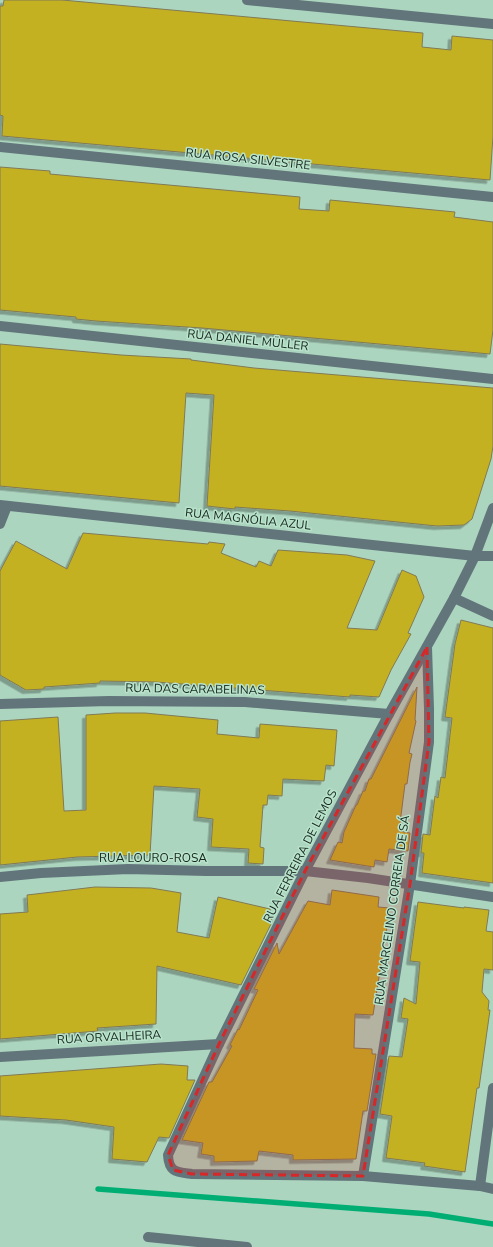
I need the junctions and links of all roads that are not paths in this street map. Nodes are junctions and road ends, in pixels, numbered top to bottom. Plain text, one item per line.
1 (247, 0) edge
2 (493, 24) edge
3 (0, 147) edge
4 (493, 197) edge
5 (0, 326) edge
6 (493, 379) edge
7 (3, 506) edge
8 (493, 508) edge
9 (0, 524) edge
10 (475, 556) junction
11 (493, 556) edge
12 (454, 598) junction
13 (493, 616) edge
14 (427, 647) junction
15 (0, 704) edge
16 (389, 714) junction
17 (306, 871) junction
18 (0, 877) edge
19 (410, 884) junction
20 (493, 897) edge
21 (219, 1044) junction
22 (0, 1057) edge
23 (493, 1088) edge
24 (363, 1176) junction
25 (480, 1186) junction
26 (493, 1189) edge
27 (148, 1237) dead end
28 (247, 1247) edge

1 - 2 street
3 - 4 street, RUA ROSA SILVESTRE
5 - 6 street, RUA DANIEL MÜLLER
7 - 9 street
7 - 10 street, RUA MAGNÓLIA AZUL
8 - 10 street, RUA FERREIRA DE LEMOS
10 - 11 street, RUA MAGNÓLIA AZUL
10 - 12 street, RUA FERREIRA DE LEMOS
12 - 13 street
12 - 14 street, RUA FERREIRA DE LEMOS
14 - 16 street, RUA FERREIRA DE LEMOS
14 - 19 street, RUA MARCELINO CORREIA DE SÁ
15 - 16 street, RUA DAS CARABELINAS
16 - 17 street, RUA FERREIRA DE LEMOS
17 - 18 street, RUA LOURO-ROSA
17 - 19 street, RUA LOURO-ROSA
17 - 21 street, RUA FERREIRA DE LEMOS
19 - 20 street, RUA LOURO-ROSA
19 - 24 street, RUA MARCELINO CORREIA DE SÁ
21 - 22 street, RUA ORVALHEIRA
21 - 24 street, RUA FERREIRA DE LEMOS
23 - 25 street
24 - 25 street
25 - 26 street
27 - 28 street

